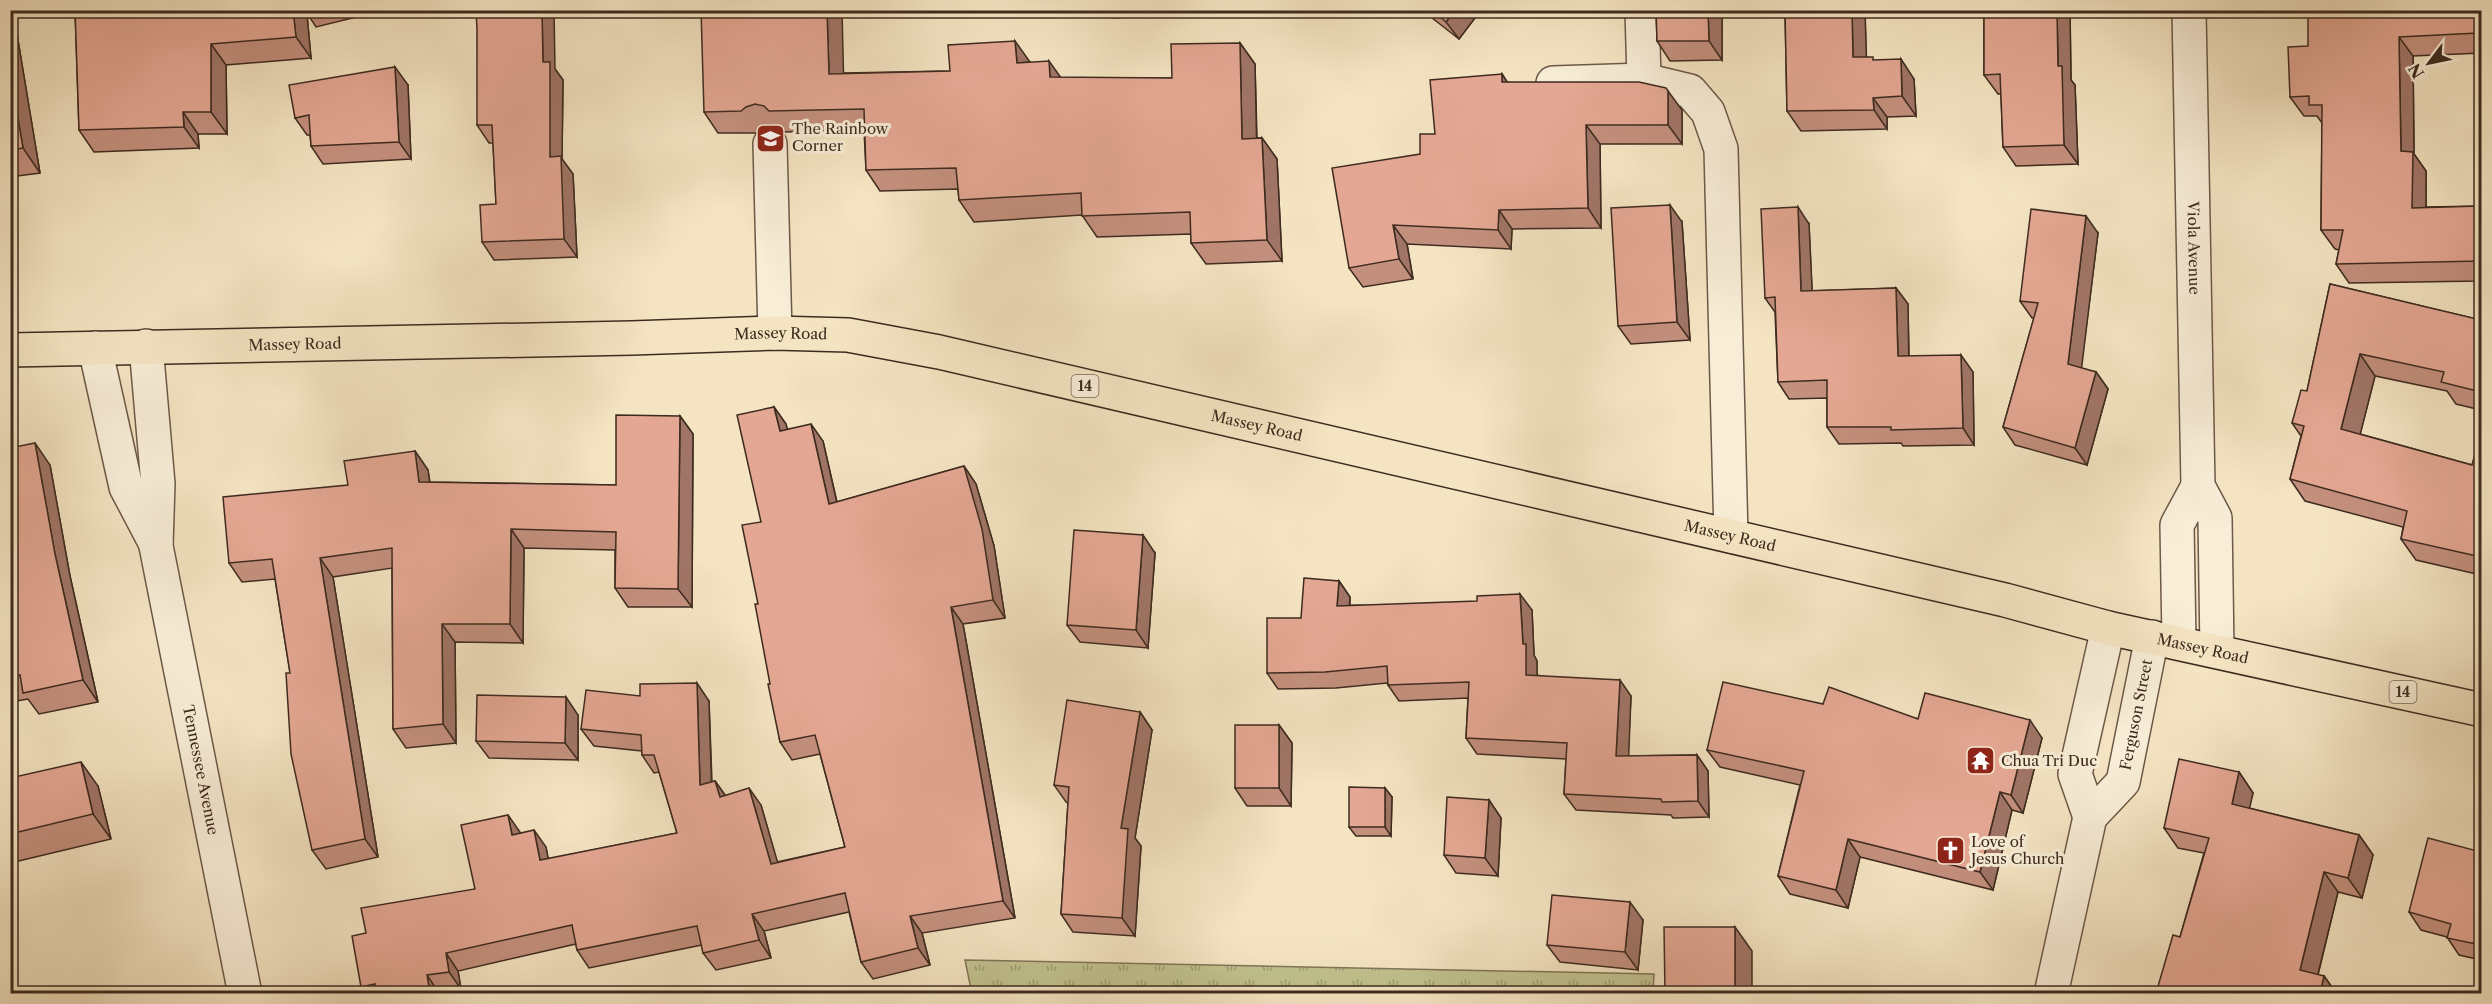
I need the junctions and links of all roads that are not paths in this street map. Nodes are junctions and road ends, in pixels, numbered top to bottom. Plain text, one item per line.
1 (1642, 10) edge
2 (2189, 10) edge
3 (1644, 80) junction
4 (1553, 83) edge
5 (770, 144) dead end
6 (775, 333) junction
7 (146, 346) junction
8 (95, 348) junction
9 (10, 350) edge
10 (2198, 486) junction
11 (1731, 536) junction
12 (156, 546) junction
13 (2108, 628) junction
14 (2166, 639) junction
15 (2217, 651) junction
16 (2481, 710) edge
17 (2090, 817) junction
18 (245, 993) edge
19 (2051, 993) edge

1 - 3 street
2 - 10 street, Viola Avenue
3 - 4 street
3 - 11 street
5 - 6 street
6 - 7 main road, Massey Road / 14
6 - 11 main road, Massey Road / 14
7 - 8 main road, Massey Road / 14
7 - 12 street, Tennessee Avenue
8 - 9 main road, Massey Road / 14
8 - 12 street, Tennessee Avenue
10 - 14 street, Viola Avenue
10 - 15 street, Viola Avenue
11 - 13 main road, Massey Road / 14
12 - 18 street, Tennessee Avenue
13 - 14 main road, Massey Road / 14
13 - 17 street
14 - 15 main road, Massey Road / 14
14 - 17 street, Ferguson Street
15 - 16 main road, Massey Road / 14
17 - 19 street

